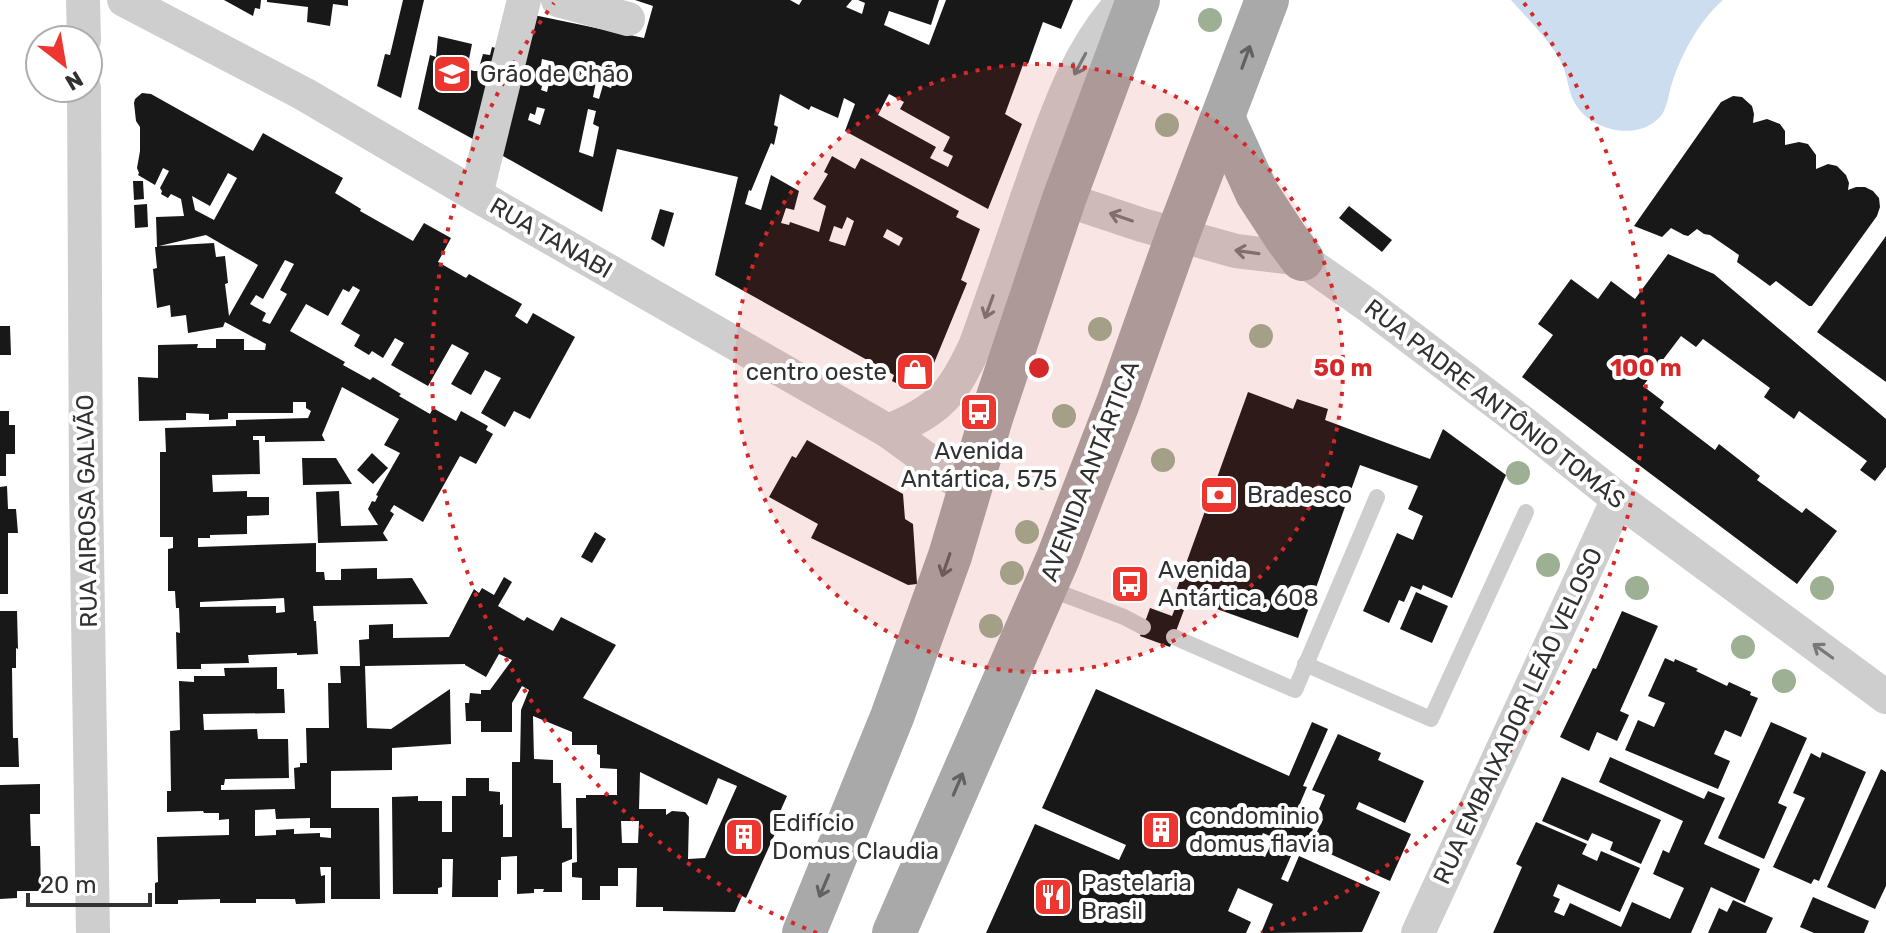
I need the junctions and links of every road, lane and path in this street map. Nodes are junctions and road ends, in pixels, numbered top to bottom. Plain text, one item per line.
1 (83, 0) edge
2 (124, 0) edge
3 (524, 0) edge
4 (558, 0) edge
5 (1124, 0) edge
6 (1138, 0) edge
7 (1267, 0) edge
8 (628, 19) dead end
9 (84, 24) edge
10 (84, 104) edge
11 (1223, 118) junction
12 (476, 195) junction
13 (1064, 199) junction
14 (1178, 234) junction
15 (1302, 259) junction
16 (888, 431) junction
17 (969, 490) junction
18 (1377, 497) dead end
19 (1618, 499) junction
20 (1526, 512) dead end
21 (1045, 588) junction
22 (1143, 627) dead end
23 (1174, 637) dead end
24 (1305, 664) junction
25 (1886, 697) edge
26 (93, 933) edge
27 (804, 933) edge
28 (894, 933) edge
29 (1418, 933) edge

1 - 9 street
2 - 12 street, RUA TANABI
3 - 12 street
4 - 8 street
5 -> 16 street
6 - 13 main road
11 -> 7 main road, AVENIDA ANTÁRTICA
10 - 26 street, RUA AIROSA GALVÃO
11 - 14 main road, AVENIDA ANTÁRTICA
11 - 15 main road
12 - 16 street, RUA TANABI
14 -> 13 street, RUA PADRE ANTÔNIO TOMÁS
13 - 17 main road
15 -> 14 street, RUA PADRE ANTÔNIO TOMÁS
14 - 21 main road, AVENIDA ANTÁRTICA
15 - 19 street, RUA PADRE ANTÔNIO TOMÁS
16 - 17 street, RUA TANABI
17 -> 27 main road
18 - 24 lane
25 -> 19 street, RUA PADRE ANTÔNIO TOMÁS
19 - 29 street, RUA EMBAIXADOR LEÃO VELOSO
20 - 24 lane
21 - 22 lane
28 -> 21 main road, AVENIDA ANTÁRTICA
23 - 24 lane

